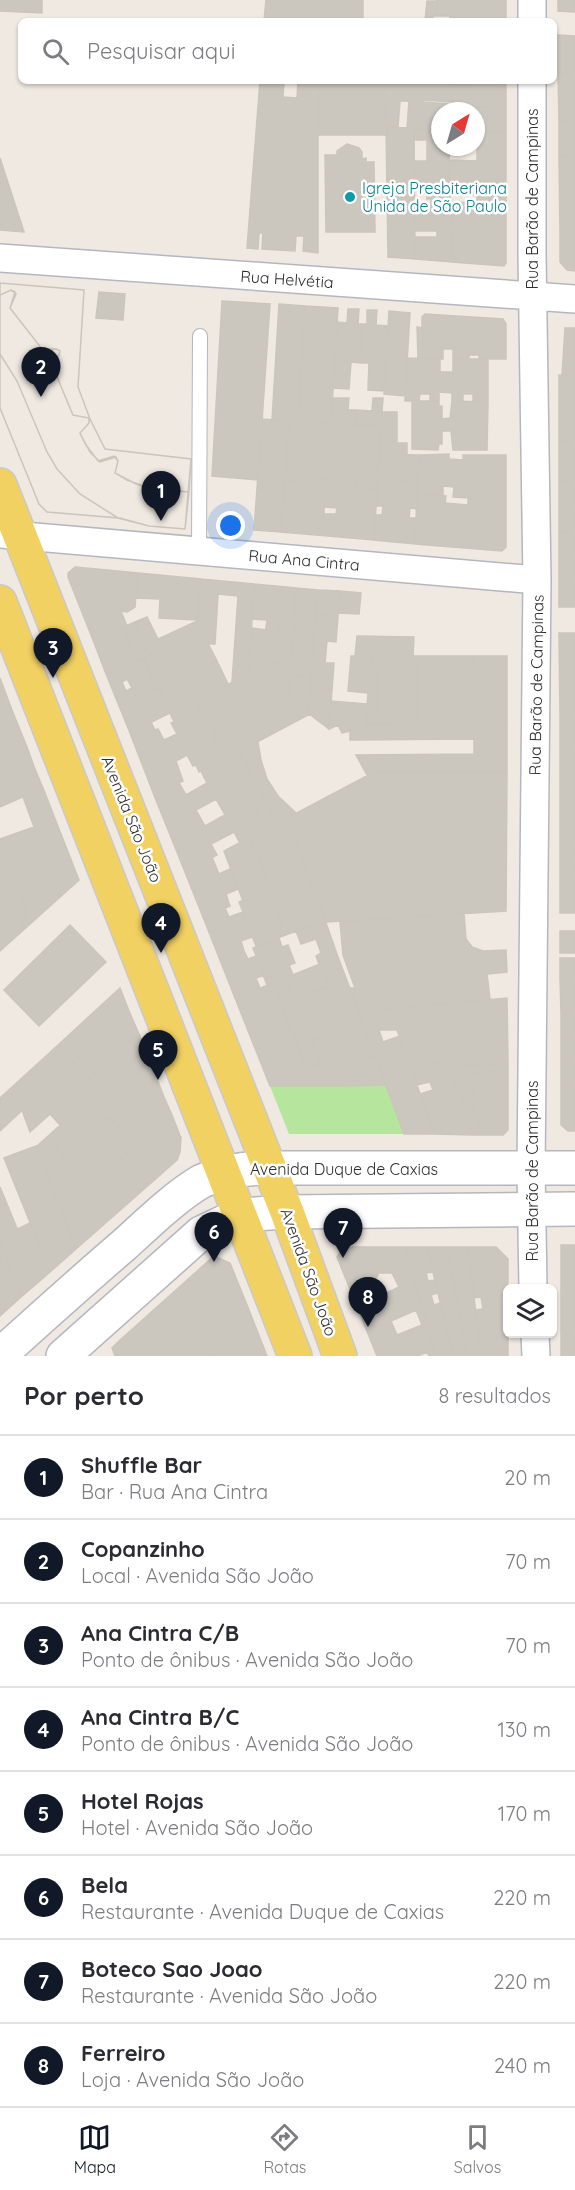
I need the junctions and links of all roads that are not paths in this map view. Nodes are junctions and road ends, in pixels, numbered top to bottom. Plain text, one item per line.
1 (532, 0) edge
2 (532, 18) edge
3 (532, 84) edge
4 (0, 258) edge
5 (533, 295) junction
6 (575, 299) edge
7 (200, 336) dead end
8 (0, 485) edge
9 (10, 535) edge
10 (200, 551) junction
11 (537, 580) junction
12 (2, 613) edge
13 (269, 1168) junction
14 (575, 1168) edge
15 (531, 1169) junction
16 (223, 1173) junction
17 (532, 1209) junction
18 (575, 1209) edge
19 (287, 1212) junction
20 (239, 1215) junction
21 (533, 1284) edge
22 (535, 1338) edge
23 (0, 1354) edge
24 (63, 1356) edge
25 (295, 1356) edge
26 (340, 1356) edge
27 (536, 1356) edge

1 - 2 street
3 - 5 street, Rua Barão de Campinas
4 - 5 street, Rua Helvétia
5 - 6 street, Rua Helvétia
5 - 11 street, Rua Barão de Campinas
7 - 10 lane
8 - 9 main road, Avenida São João
9 - 10 street, Rua Ana Cintra
9 - 13 main road, Avenida São João
10 - 11 street, Rua Ana Cintra
11 - 15 street, Rua Barão de Campinas
12 - 16 main road
13 - 15 main road, Avenida Duque de Caxias
13 - 16 main road, Avenida Duque de Caxias
13 - 19 main road, Avenida São João
14 - 15 main road, Avenida Duque de Caxias
15 - 17 street, Rua Barão de Campinas
16 - 20 main road
16 - 23 main road, Avenida Duque de Caxias
17 - 18 main road
17 - 19 main road
17 - 21 street, Rua Barão de Campinas
19 - 20 main road
19 - 26 main road, Avenida São João
20 - 24 main road
20 - 25 main road
22 - 27 street

